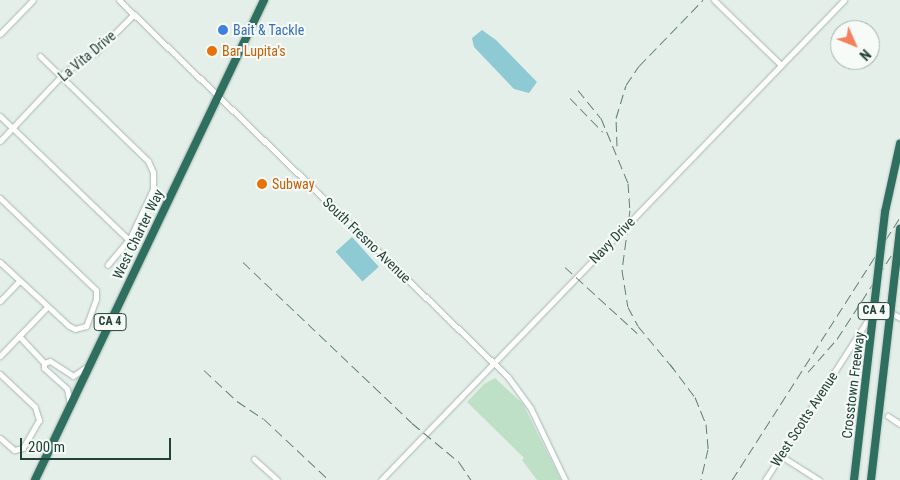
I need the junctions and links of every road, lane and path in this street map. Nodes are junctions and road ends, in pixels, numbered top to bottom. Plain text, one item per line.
1 (33, 0) edge
2 (119, 0) edge
3 (264, 0) edge
4 (714, 0) edge
5 (844, 0) edge
6 (134, 14) junction
7 (0, 34) edge
8 (40, 56) dead end
9 (781, 65) junction
10 (61, 76) junction
11 (219, 95) junction
12 (0, 116) edge
13 (13, 128) junction
14 (0, 141) edge
15 (900, 144) edge
16 (0, 198) edge
17 (900, 229) edge
18 (129, 240) junction
19 (0, 262) edge
20 (107, 265) dead end
21 (20, 281) junction
22 (0, 301) edge
23 (47, 307) junction
24 (900, 318) edge
25 (19, 336) junction
26 (0, 356) edge
27 (44, 362) junction
28 (494, 363) junction
29 (88, 366) junction
30 (0, 374) edge
31 (70, 403) junction
32 (888, 416) dead end
33 (900, 424) edge
34 (0, 438) edge
35 (781, 456) junction
36 (254, 459) dead end
37 (35, 480) edge
38 (277, 480) edge
39 (381, 480) edge
40 (565, 480) edge
41 (765, 480) edge
42 (819, 480) edge
43 (854, 480) edge
44 (871, 480) edge

1 - 7 street
2 - 6 street, South Fresno Avenue
3 - 11 highway, West Charter Way / CA 4
4 - 9 street
5 - 9 street, Navy Drive
6 - 10 street, La Vita Drive
6 - 11 street, South Fresno Avenue
8 - 10 street
9 - 28 street, Navy Drive
10 - 13 street, La Vita Drive
10 - 18 street
11 - 28 street, South Fresno Avenue
11 - 29 highway, West Charter Way / CA 4
12 - 13 street
13 - 14 street, La Vita Drive
13 - 18 street
15 - 43 highway, Crosstown Freeway / CA 4, bridge
16 - 23 street
17 - 44 highway, Crosstown Freeway / CA 4, bridge
18 - 20 street
19 - 21 street
21 - 22 street
21 - 23 street
23 - 25 street
24 - 35 street, West Scotts Avenue
25 - 26 street
25 - 27 street
27 - 29 street
27 - 31 street
28 - 39 street, Navy Drive
28 - 40 street, South Fresno Avenue
29 - 31 highway, West Charter Way / CA 4
30 - 34 street
31 - 37 highway, West Charter Way / CA 4
32 - 33 street
35 - 41 street, West Scotts Avenue
35 - 42 street
36 - 38 street

